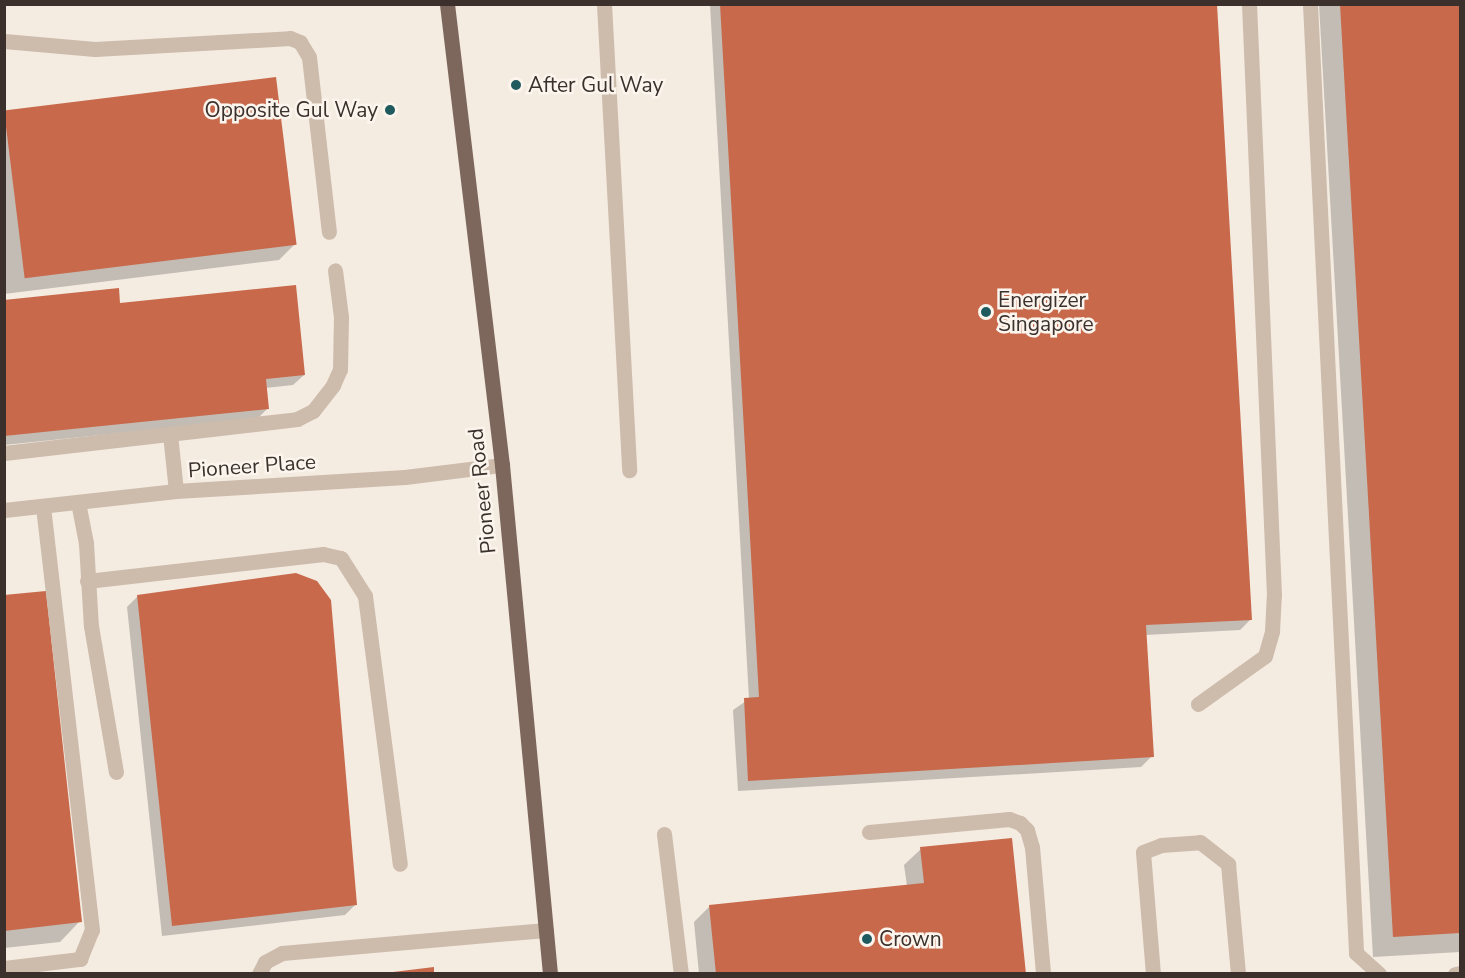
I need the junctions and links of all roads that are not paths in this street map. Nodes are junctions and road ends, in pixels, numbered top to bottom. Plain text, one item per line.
1 (447, 4) edge
2 (604, 4) edge
3 (1249, 4) edge
4 (1310, 4) edge
5 (4, 41) edge
6 (329, 232) dead end
7 (334, 270) dead end
8 (170, 434) junction
9 (4, 453) edge
10 (502, 465) junction
11 (629, 470) dead end
12 (176, 491) junction
13 (78, 502) junction
14 (43, 506) junction
15 (4, 510) edge
16 (87, 581) junction
17 (1198, 704) dead end
18 (116, 772) dead end
19 (869, 832) dead end
20 (664, 834) dead end
21 (400, 864) dead end
22 (546, 930) junction
23 (4, 968) edge
24 (1461, 973) edge
25 (259, 974) edge
26 (550, 974) edge
27 (681, 974) edge
28 (1043, 974) edge
29 (1153, 974) edge
30 (1238, 974) edge
31 (1379, 974) edge
32 (1455, 974) edge

1 - 10 main road, Pioneer Road
2 - 11 street
3 - 17 street
4 - 31 street
5 - 6 street
7 - 8 street
8 - 9 street
8 - 12 street
10 - 12 street, Pioneer Place
10 - 22 main road, Pioneer Road
12 - 13 street, Pioneer Place
13 - 14 street, Pioneer Place
13 - 16 street
14 - 15 street, Pioneer Place
14 - 23 street
16 - 18 street
16 - 21 street
19 - 28 street
20 - 27 street
22 - 25 street
22 - 26 main road, Pioneer Road
24 - 32 street
29 - 30 street

